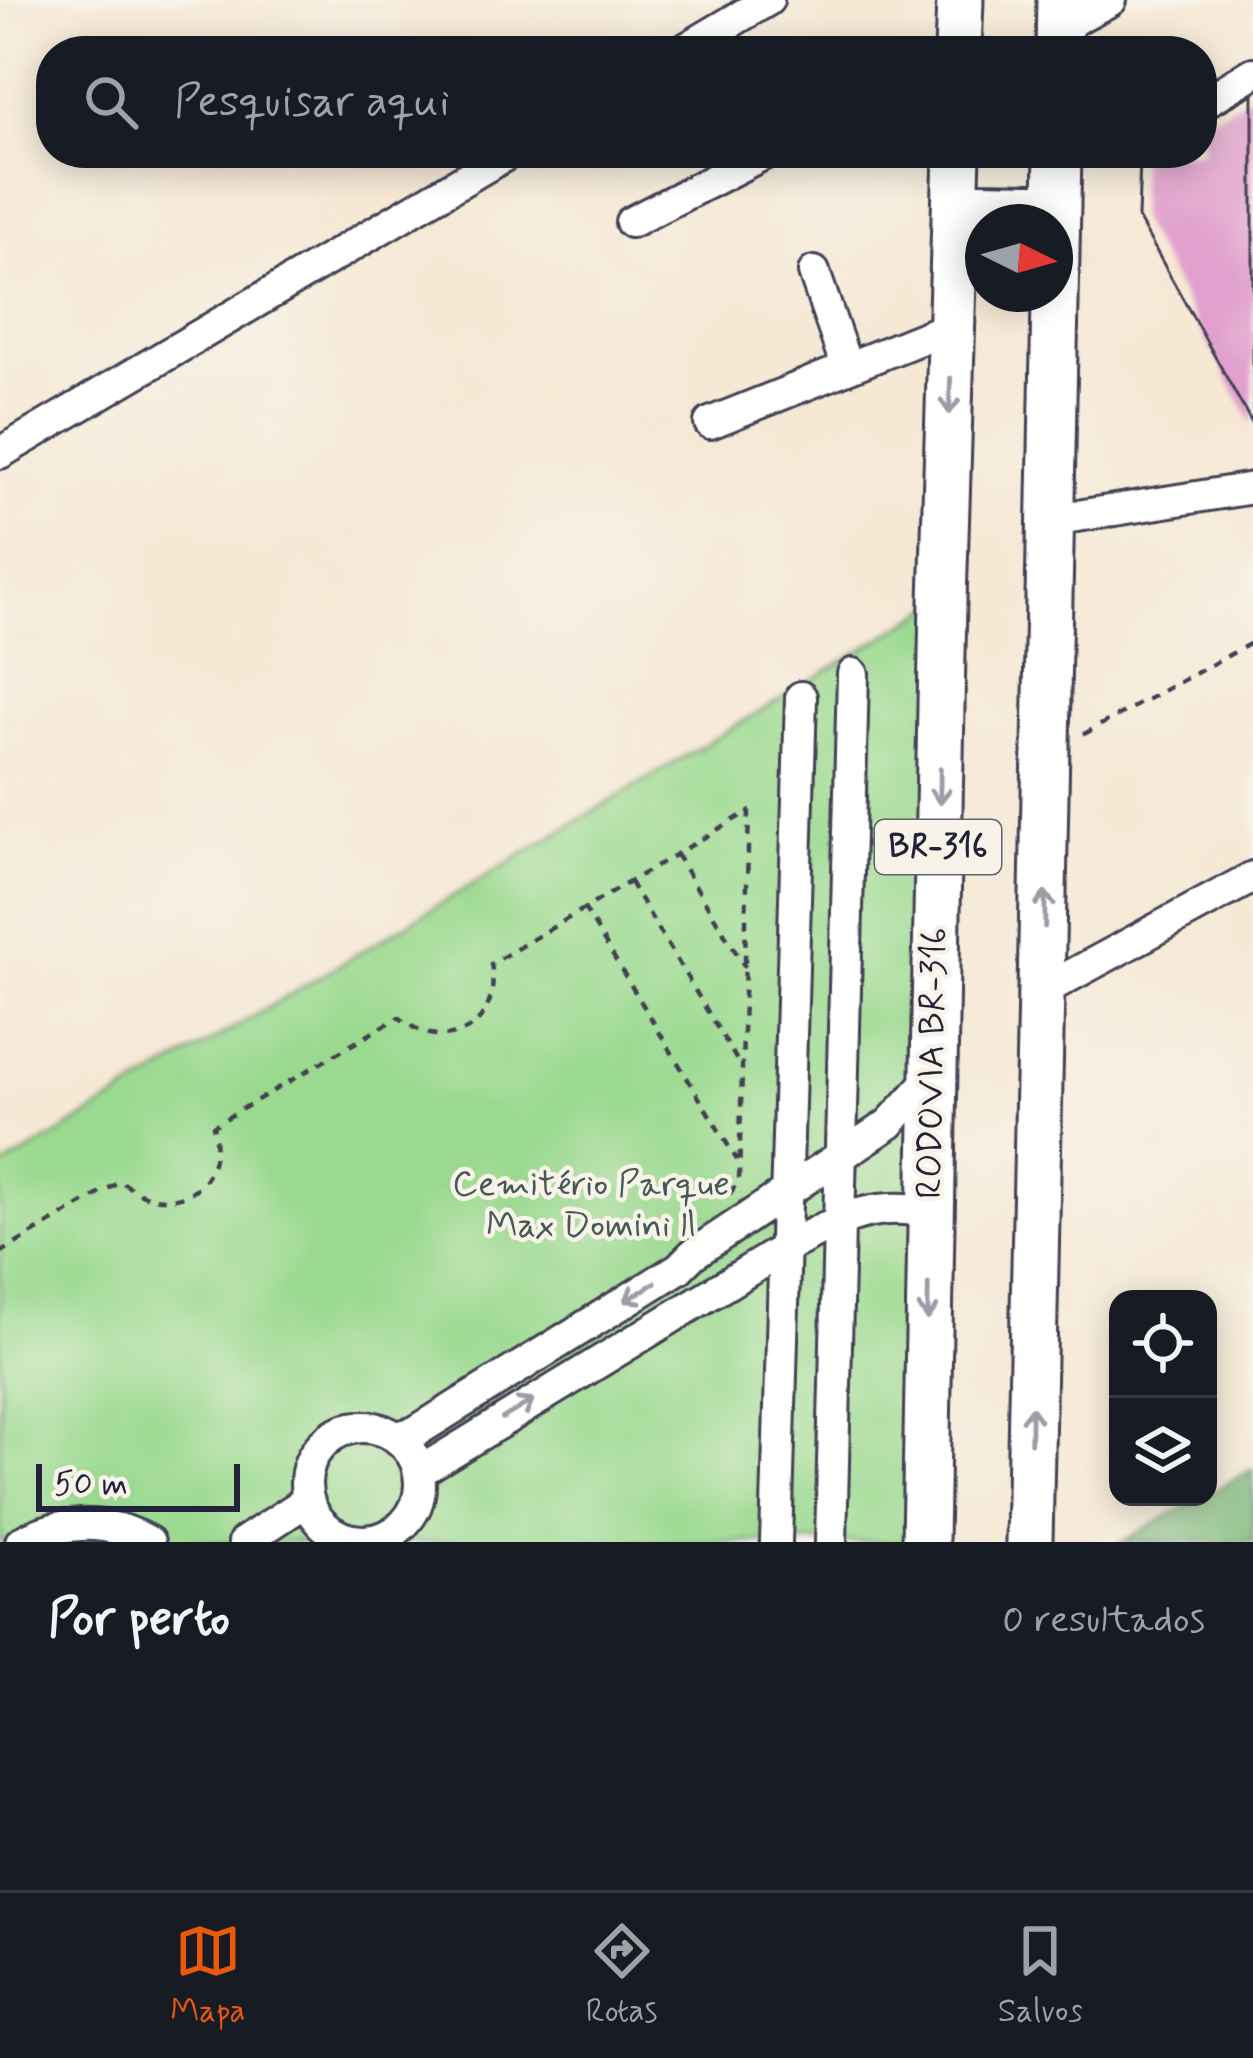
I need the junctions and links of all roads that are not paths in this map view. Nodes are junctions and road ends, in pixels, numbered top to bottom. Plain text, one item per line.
1 (768, 0) edge
2 (960, 0) edge
3 (1111, 0) edge
4 (1060, 26) edge
5 (707, 36) edge
6 (959, 36) edge
7 (1253, 73) edge
8 (1217, 95) edge
9 (484, 168) edge
10 (737, 168) edge
11 (957, 168) edge
12 (1058, 168) edge
13 (1058, 204) edge
14 (956, 205) junction
15 (965, 205) edge
16 (631, 222) dead end
17 (814, 272) dead end
18 (1056, 312) edge
19 (952, 326) junction
20 (847, 368) junction
21 (710, 423) dead end
22 (0, 453) edge
23 (1253, 488) edge
24 (1052, 520) junction
25 (853, 674) dead end
26 (801, 697) dead end
27 (795, 866) junction
28 (848, 868) junction
29 (1253, 877) edge
30 (1044, 990) junction
31 (934, 1075) junction
32 (839, 1154) junction
33 (784, 1193) junction
34 (929, 1212) junction
35 (840, 1219) junction
36 (784, 1249) junction
37 (397, 1436) junction
38 (419, 1472) junction
39 (310, 1523) edge
40 (777, 1532) edge
41 (831, 1535) edge
42 (21, 1542) edge
43 (149, 1542) edge
44 (244, 1542) edge
45 (925, 1542) edge
46 (1029, 1542) edge

1 - 5 street
2 - 6 highway
3 - 4 street
7 - 8 street
9 - 22 street
10 - 16 street
11 - 14 highway, RODOVIA BR-316 / BR-316
12 - 13 highway, BR-316
14 - 15 highway
14 - 19 highway, RODOVIA BR-316 / BR-316
17 - 20 street
18 - 24 highway, BR-316
19 - 20 street
19 -> 31 highway, RODOVIA BR-316 / BR-316
20 - 21 street
23 - 24 street
30 -> 24 highway, BR-316
25 - 28 street
26 - 27 street
27 - 28 street
27 - 33 street
28 - 32 street
29 - 30 street
46 -> 30 highway, BR-316
31 - 32 street
31 - 34 highway, RODOVIA BR-316 / BR-316
32 - 33 street
32 - 35 street
33 - 36 street
33 -> 37 street
34 - 35 street
34 -> 45 highway, RODOVIA BR-316 / BR-316
35 - 36 street
35 - 41 street
38 -> 36 street
36 - 40 street
37 - 38 street
37 - 39 street
38 - 39 street
39 - 44 street
40 - 41 street
42 - 43 street

